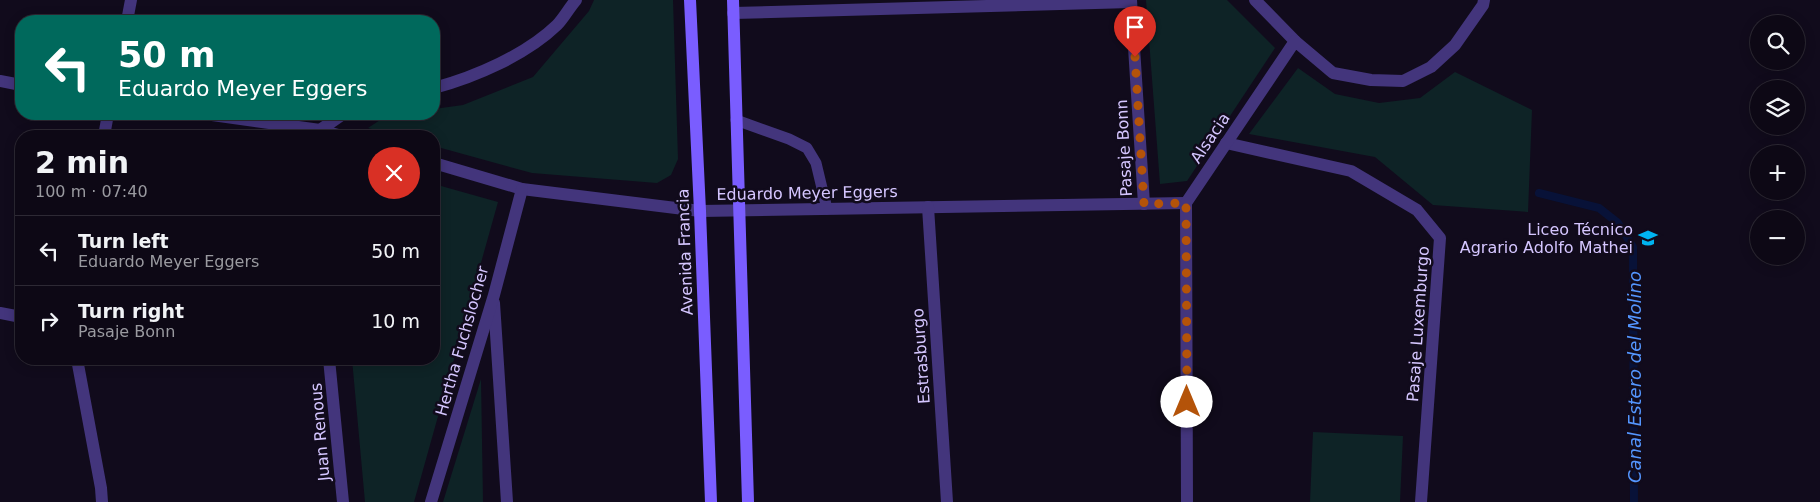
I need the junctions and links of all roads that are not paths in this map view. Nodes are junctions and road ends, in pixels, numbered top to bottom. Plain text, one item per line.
1 (131, 0) edge
2 (576, 0) edge
3 (690, 0) edge
4 (733, 0) edge
5 (1255, 0) edge
6 (1484, 0) edge
7 (1131, 1) edge
8 (733, 13) junction
9 (128, 15) edge
10 (1294, 41) junction
11 (0, 81) edge
12 (15, 84) edge
13 (440, 86) edge
14 (241, 120) edge
15 (335, 120) edge
16 (736, 120) junction
17 (301, 130) edge
18 (323, 130) edge
19 (1226, 143) junction
20 (440, 165) edge
21 (522, 189) junction
22 (1186, 203) junction
23 (1144, 204) junction
24 (928, 207) junction
25 (827, 209) junction
26 (739, 210) junction
27 (700, 211) junction
28 (494, 295) junction
29 (0, 313) edge
30 (15, 316) edge
31 (78, 365) edge
32 (331, 365) edge
33 (102, 502) edge
34 (343, 502) edge
35 (431, 502) edge
36 (507, 502) edge
37 (710, 502) edge
38 (748, 502) edge
39 (947, 502) edge
40 (1187, 502) edge
41 (1421, 502) edge

1 - 9 street
2 - 13 street
3 - 27 main road, Avenida Francia
4 - 8 main road
5 - 10 street
6 - 10 street
7 - 8 street
7 - 23 street, Pasaje Bonn
8 - 16 main road
10 - 19 street, Alsacia
11 - 12 street
14 - 17 street
15 - 18 street
16 - 25 lane
16 - 26 main road
19 - 22 street, Alsacia
19 - 41 street, Pasaje Luxemburgo
20 - 21 street, Eduardo Meyer Eggers
21 - 27 street, Eduardo Meyer Eggers
21 - 28 street, Hertha Fuchslocher
22 - 23 street, Eduardo Meyer Eggers
22 - 40 street
23 - 24 street, Eduardo Meyer Eggers
24 - 25 street, Eduardo Meyer Eggers
24 - 39 street, Estrasburgo
25 - 26 street, Eduardo Meyer Eggers
26 - 27 street, Eduardo Meyer Eggers
26 - 38 main road
27 - 37 main road, Avenida Francia
28 - 35 street, Hertha Fuchslocher
28 - 36 street
29 - 30 street
31 - 33 street
32 - 34 street, Juan Renous

